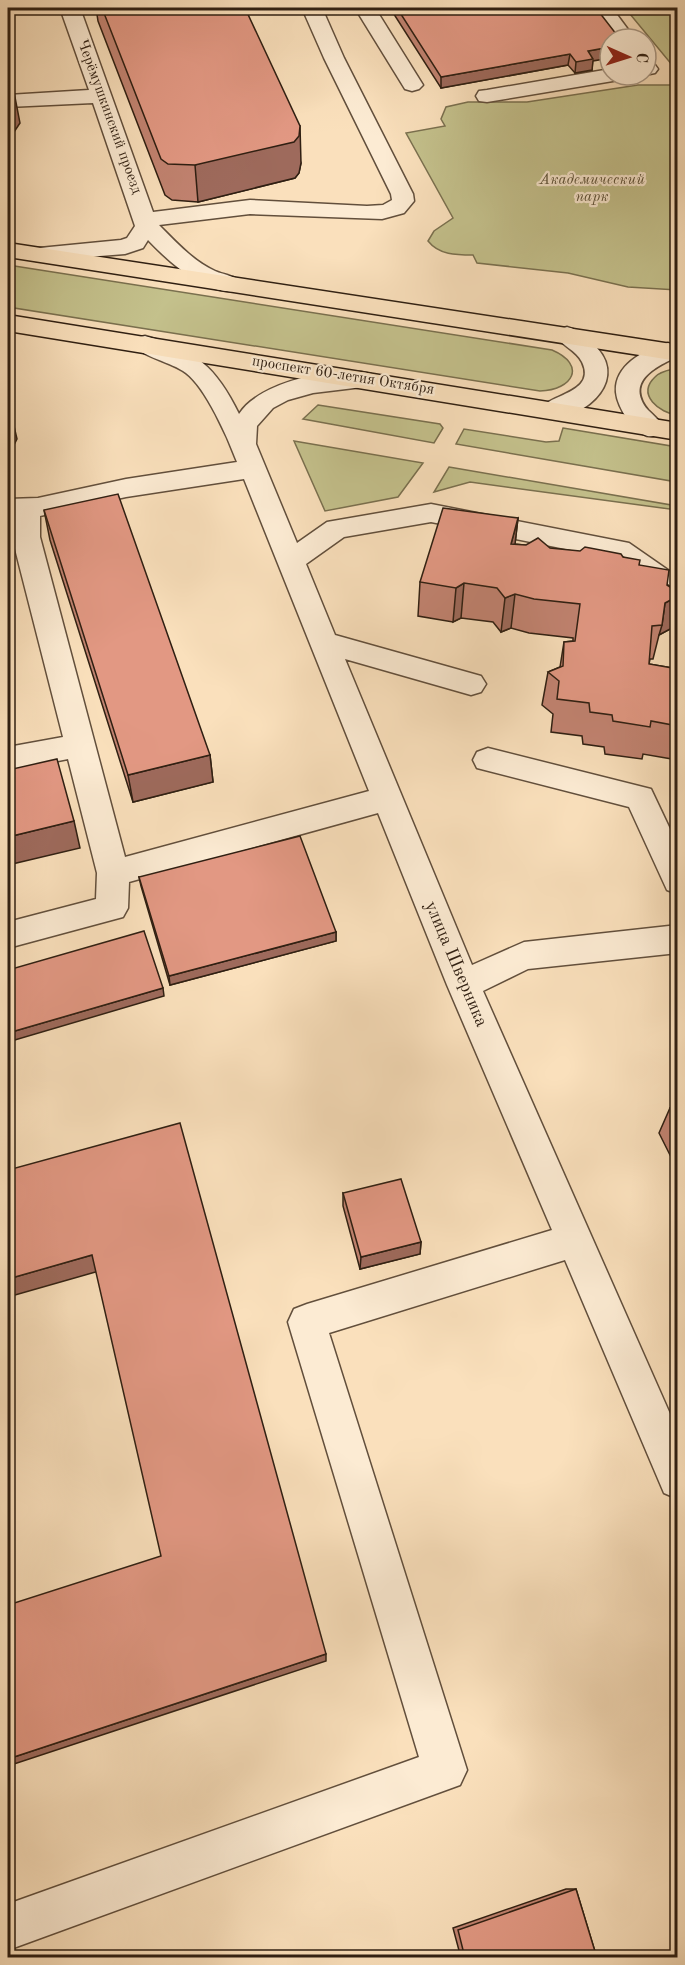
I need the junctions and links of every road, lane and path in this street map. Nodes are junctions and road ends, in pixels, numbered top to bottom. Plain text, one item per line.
1 (70, 8) edge
2 (312, 8) edge
3 (365, 8) edge
4 (602, 8) edge
5 (616, 27) edge
6 (598, 78) edge
7 (412, 85) dead end
8 (102, 96) junction
9 (487, 96) dead end
10 (8, 101) edge
11 (146, 223) junction
12 (8, 249) edge
13 (37, 254) junction
14 (232, 285) junction
15 (8, 323) edge
16 (567, 335) junction
17 (145, 344) junction
18 (673, 352) edge
19 (362, 380) junction
20 (552, 410) junction
21 (652, 428) junction
22 (678, 432) edge
23 (248, 457) junction
24 (17, 510) edge
25 (291, 561) junction
26 (678, 591) edge
27 (324, 642) junction
28 (471, 684) dead end
29 (79, 745) junction
30 (8, 759) edge
31 (488, 760) dead end
32 (388, 798) junction
33 (113, 873) junction
34 (678, 882) edge
35 (8, 935) edge
36 (678, 939) edge
37 (464, 985) junction
38 (574, 1240) junction
39 (678, 1479) edge
40 (8, 1927) edge

1 - 8 street, Черёмушкинский проезд
2 - 11 street
3 - 7 street
4 - 5 street
6 - 9 street
8 - 10 street
8 - 11 street, Черёмушкинский проезд
11 - 13 street
11 - 14 street, Черёмушкинский проезд
12 - 13 main road
13 - 14 main road
14 - 16 main road
15 - 17 main road, проспект 60-летия Октября
16 - 18 main road
16 - 20 street
17 - 19 main road, проспект 60-летия Октября
17 - 23 street, улица Шверника
18 - 21 street
19 - 20 main road, проспект 60-летия Октября
19 - 23 street
20 - 21 main road, проспект 60-летия Октября
21 - 22 main road, проспект 60-летия Октября
23 - 24 street
23 - 25 street, улица Шверника
24 - 29 street
25 - 26 street
25 - 27 street, улица Шверника
27 - 28 street
27 - 32 street, улица Шверника
29 - 30 street
29 - 33 street
31 - 34 street
32 - 33 street
32 - 37 street, улица Шверника
33 - 35 street
36 - 37 street
37 - 38 street, улица Шверника
38 - 39 street, улица Шверника
38 - 40 street

